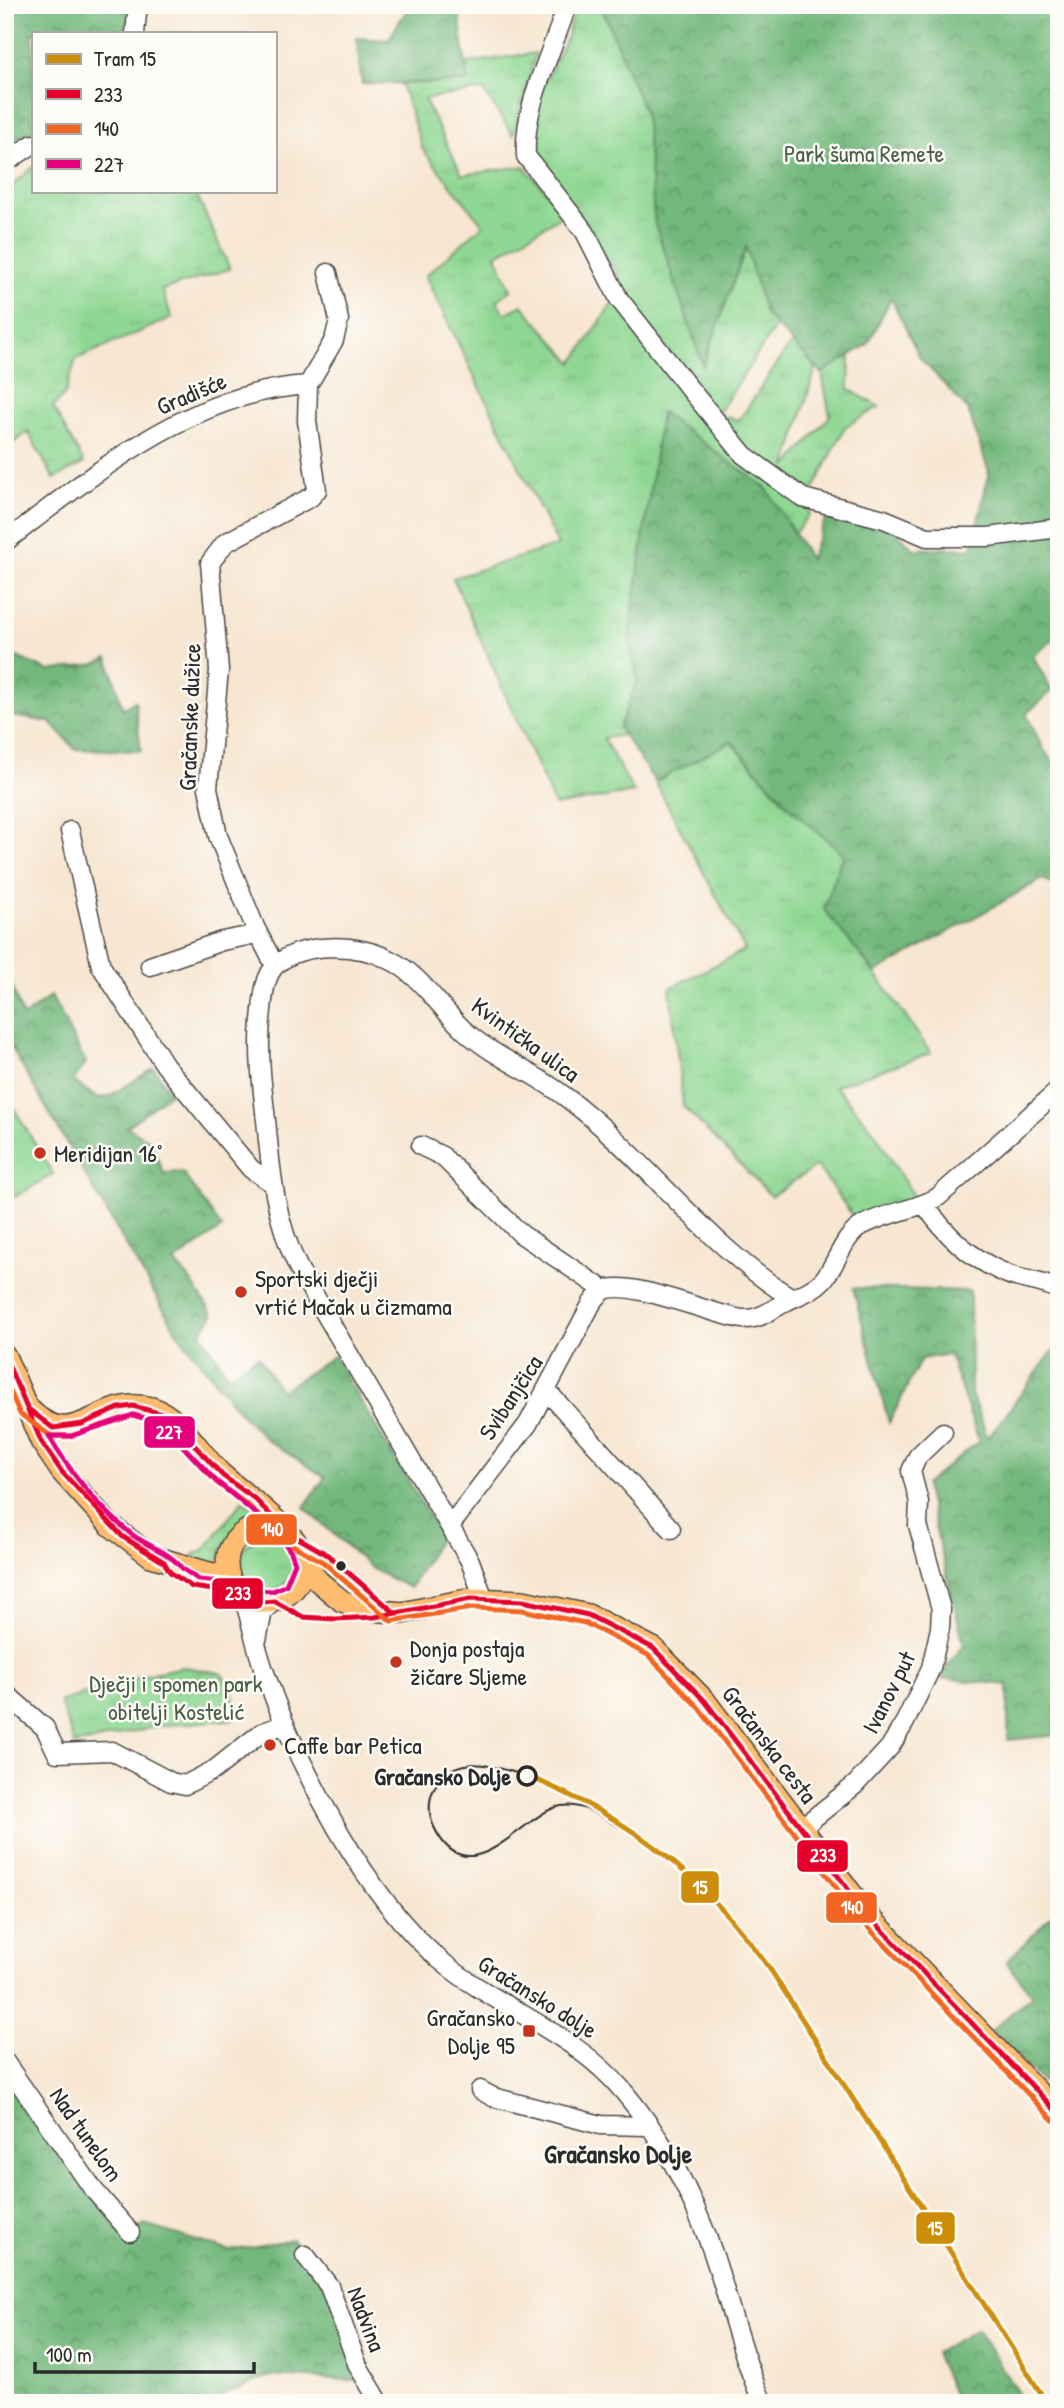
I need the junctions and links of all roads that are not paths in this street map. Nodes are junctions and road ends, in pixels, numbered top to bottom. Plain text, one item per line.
1 (138, 5) edge
2 (567, 5) edge
3 (135, 32) edge
4 (32, 145) edge
5 (5, 163) edge
6 (328, 273) dead end
7 (309, 384) junction
8 (1059, 528) edge
9 (5, 542) edge
10 (69, 831) dead end
11 (258, 934) junction
12 (150, 966) dead end
13 (275, 966) junction
14 (1059, 1090) edge
15 (421, 1146) dead end
16 (272, 1183) junction
17 (925, 1205) junction
18 (604, 1290) junction
19 (1059, 1290) edge
20 (792, 1298) junction
21 (5, 1356) edge
22 (547, 1391) junction
23 (27, 1408) junction
24 (72, 1427) junction
25 (943, 1432) dead end
26 (54, 1461) junction
27 (450, 1526) junction
28 (671, 1529) dead end
29 (285, 1531) junction
30 (304, 1562) junction
31 (236, 1586) junction
32 (279, 1599) junction
33 (484, 1599) junction
34 (342, 1601) junction
35 (257, 1647) junction
36 (5, 1693) edge
37 (285, 1724) junction
38 (800, 1829) junction
39 (5, 2062) edge
40 (480, 2090) dead end
41 (1059, 2114) edge
42 (648, 2126) junction
43 (130, 2231) dead end
44 (305, 2255) dead end
45 (380, 2403) edge
46 (763, 2403) edge

1 - 3 street
2 - 8 street
4 - 5 street
6 - 7 street
7 - 9 street, Gradišće
7 - 11 street, Gračanske dužice
10 - 16 street
11 - 12 street
11 - 13 street, Gračanske dužice
13 - 16 street
13 - 20 street, Kvintička ulica
14 - 17 street
15 - 18 street
16 - 27 street
17 - 19 street
17 - 20 street
18 - 20 street
18 - 22 street, Svibanjčica
21 - 23 main road
22 - 27 street, Svibanjčica
22 - 28 street
23 - 24 main road
23 - 26 main road
24 - 26 main road
24 - 29 main road
25 - 38 street, Ivanov put
26 - 31 main road
27 - 33 street
29 - 30 main road
29 - 31 main road
30 - 32 main road
30 - 34 main road, Gračanska cesta
31 - 32 main road
31 - 35 street, Gračansko dolje
32 - 34 main road, Gračanska cesta
32 - 35 street, Gračansko dolje
33 - 34 main road, Gračanska cesta
33 - 38 main road, Gračanska cesta
35 - 37 street, Gračansko dolje
36 - 37 street
37 - 42 street, Gračansko dolje
38 - 41 main road, Gračanska cesta
39 - 43 street, Nad tunelom
40 - 42 street
42 - 46 street, Gračansko dolje
44 - 45 street, Nadvina

